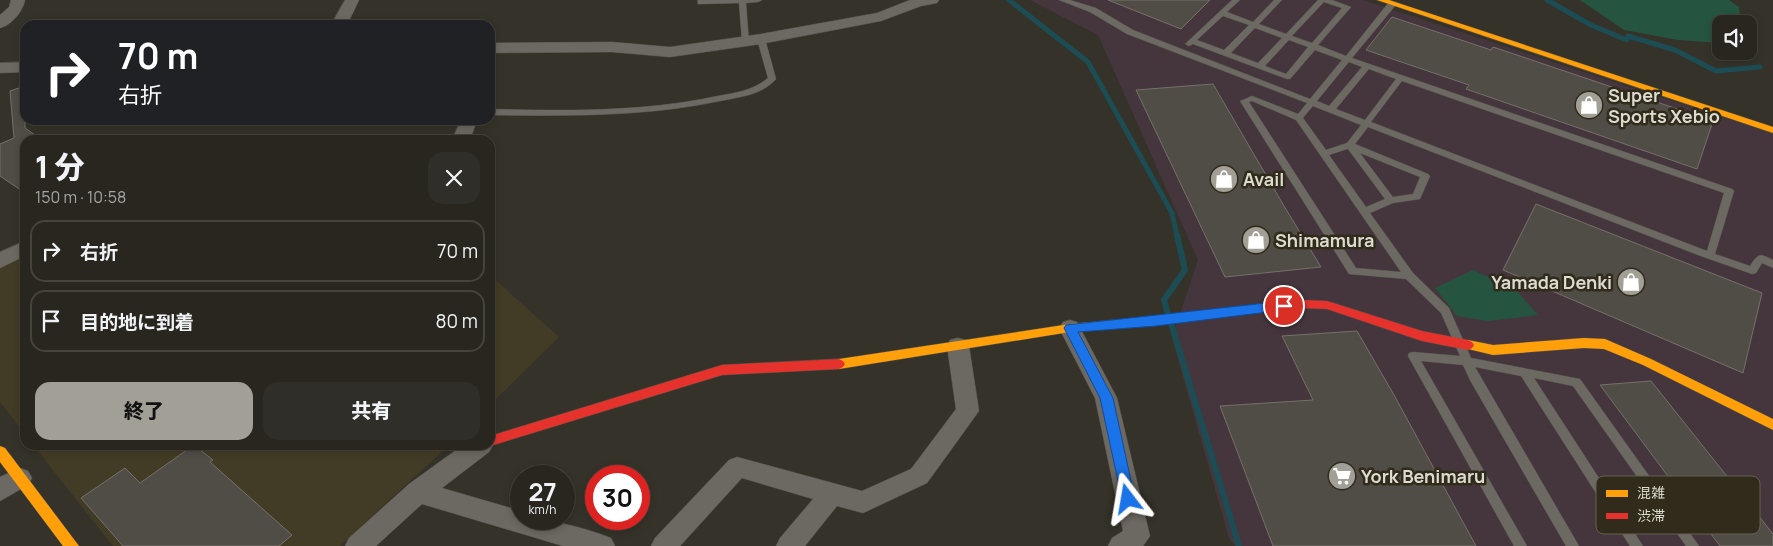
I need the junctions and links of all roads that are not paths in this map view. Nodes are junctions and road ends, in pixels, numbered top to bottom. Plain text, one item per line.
1 (18, 0) edge
2 (352, 0) edge
3 (758, 0) edge
4 (932, 0) edge
5 (1063, 0) edge
6 (1236, 0) edge
7 (1278, 0) edge
8 (1323, 0) edge
9 (1412, 0) edge
10 (742, 1) edge
11 (701, 2) dead end
12 (1387, 2) edge
13 (1222, 13) junction
14 (342, 20) edge
15 (0, 23) edge
16 (1254, 24) junction
17 (1288, 37) junction
18 (754, 40) junction
19 (1192, 41) junction
20 (1314, 46) junction
21 (495, 52) edge
22 (1181, 52) junction
23 (1226, 53) junction
24 (1348, 59) junction
25 (1260, 66) junction
26 (1367, 66) junction
27 (20, 67) edge
28 (0, 68) edge
29 (1401, 78) junction
30 (1312, 103) junction
31 (1330, 110) junction
32 (495, 112) edge
33 (1299, 118) junction
34 (1773, 120) edge
35 (1365, 123) junction
36 (1773, 130) edge
37 (1350, 144) junction
38 (1324, 154) junction
39 (1391, 200) junction
40 (1364, 212) junction
41 (20, 251) edge
42 (1710, 256) junction
43 (0, 261) edge
44 (1773, 264) edge
45 (1408, 276) junction
46 (1070, 328) junction
47 (1461, 345) junction
48 (958, 346) junction
49 (1466, 361) junction
50 (1524, 372) junction
51 (1773, 425) edge
52 (495, 439) edge
53 (474, 450) edge
54 (0, 452) edge
55 (1643, 476) edge
56 (20, 478) junction
57 (1596, 484) edge
58 (0, 490) edge
59 (418, 492) junction
60 (832, 494) junction
61 (1628, 534) edge
62 (1684, 534) edge
63 (72, 546) edge
64 (358, 546) edge
65 (602, 546) edge
66 (664, 546) edge
67 (790, 546) edge
68 (1121, 546) edge
69 (1521, 546) edge
70 (1573, 546) edge
71 (1636, 546) edge
72 (1693, 546) edge

1 - 15 street
2 - 14 street
3 - 10 lane
4 - 18 street
5 - 22 lane
6 - 13 lane
7 - 16 lane
8 - 17 lane
8 - 20 lane
9 - 34 street
10 - 11 lane
10 - 18 lane
12 - 24 lane
12 - 36 street
13 - 16 lane
13 - 19 lane
16 - 17 lane
16 - 23 lane
17 - 20 lane
17 - 25 lane
18 - 21 street
18 - 32 lane
19 - 22 lane
19 - 23 lane
20 - 24 lane
20 - 25 lane
22 - 30 lane
23 - 25 lane
24 - 26 lane
24 - 30 lane
26 - 29 lane
26 - 31 lane
27 - 28 street
29 - 35 lane
29 - 42 lane
30 - 31 lane
30 - 33 lane
31 - 35 lane
33 - 38 lane
33 - 45 lane
35 - 37 lane
35 - 42 lane
37 - 38 lane
37 - 39 lane
37 - 39 lane
38 - 40 lane
39 - 40 lane
40 - 45 lane
41 - 43 street
42 - 44 lane
45 - 47 lane
46 - 47 street
46 - 48 street
46 - 68 street
47 - 49 lane
47 - 51 street
48 - 52 street
48 - 60 street
49 - 50 lane
49 - 69 lane
49 - 70 lane
50 - 55 lane
50 - 57 lane
53 - 59 street
54 - 56 street
56 - 58 street
56 - 63 street
59 - 64 street
59 - 65 street
60 - 66 street
60 - 67 street
61 - 71 lane
62 - 72 lane

